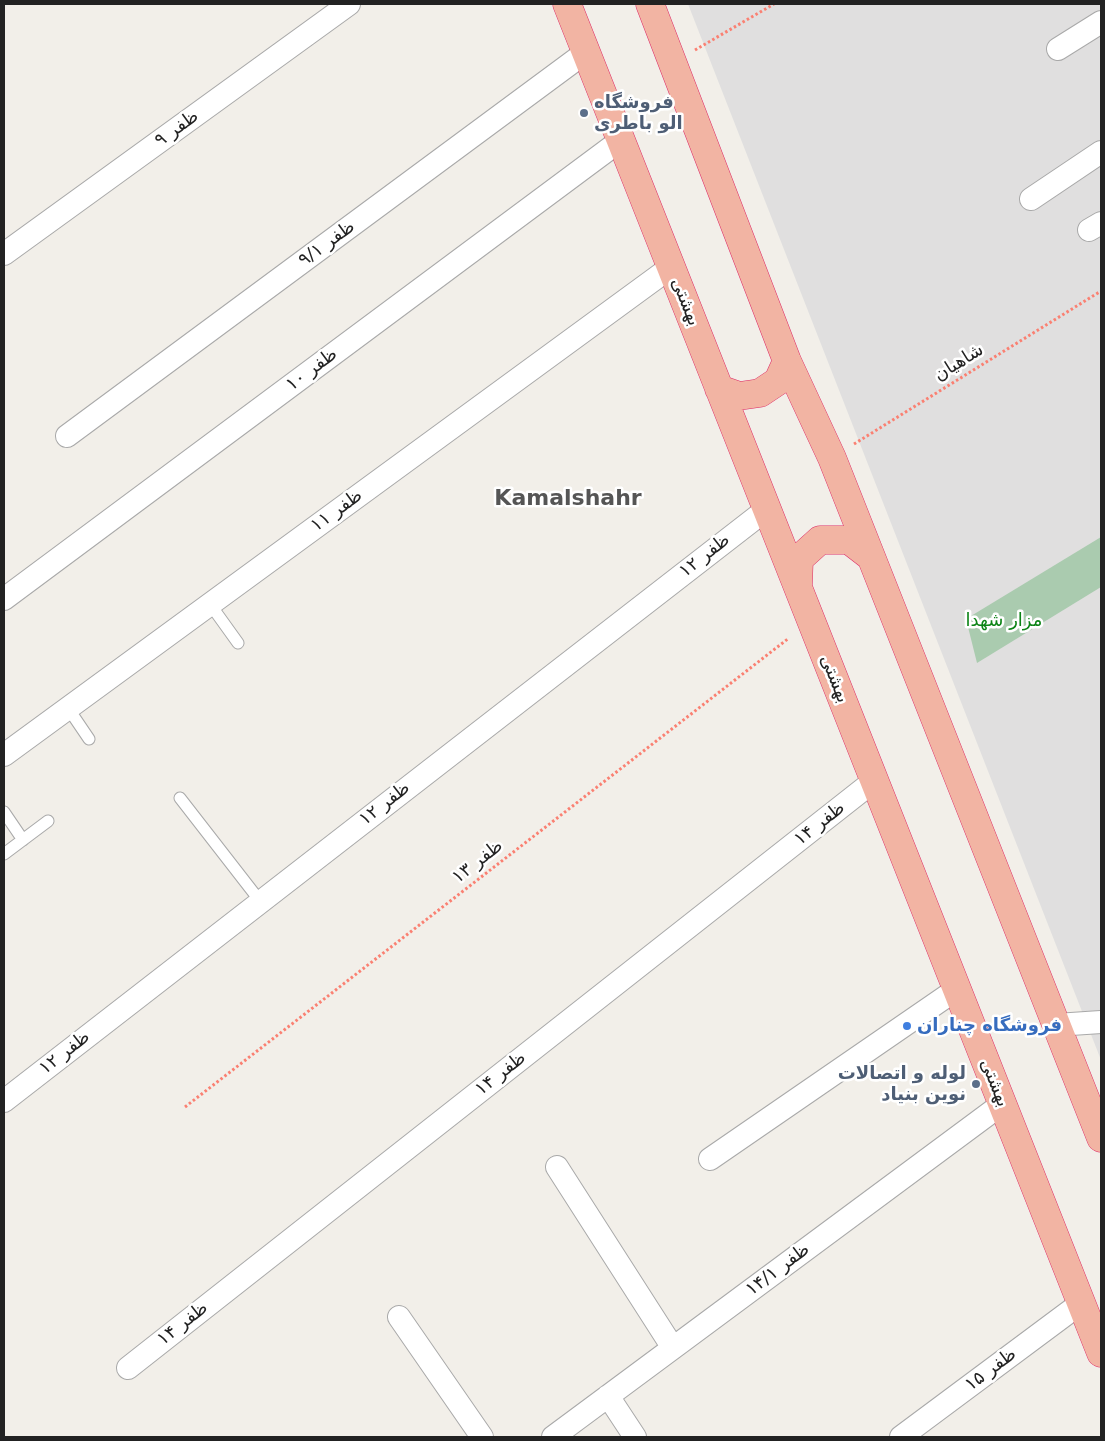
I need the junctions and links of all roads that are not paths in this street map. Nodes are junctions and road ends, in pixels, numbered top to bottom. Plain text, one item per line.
1 (349, 4) edge
2 (567, 4) edge
3 (650, 4) edge
4 (1101, 22) edge
5 (1058, 49) dead end
6 (586, 52) junction
7 (621, 140) junction
8 (1101, 152) edge
9 (1031, 200) dead end
10 (4, 254) edge
11 (671, 267) junction
12 (787, 362) junction
13 (719, 389) junction
14 (67, 436) dead end
15 (767, 509) junction
16 (871, 557) junction
17 (798, 587) junction
18 (4, 599) edge
19 (210, 604) junction
20 (238, 643) dead end
21 (68, 708) junction
22 (89, 739) dead end
23 (4, 755) edge
24 (875, 780) junction
25 (180, 798) dead end
26 (4, 812) edge
27 (48, 821) dead end
28 (23, 840) junction
29 (4, 854) edge
30 (260, 901) junction
31 (957, 989) junction
32 (1101, 1022) edge
33 (1056, 1025) junction
34 (4, 1101) edge
35 (1002, 1104) junction
36 (1101, 1138) edge
37 (710, 1159) dead end
38 (557, 1167) dead end
39 (1082, 1303) junction
40 (399, 1317) dead end
41 (673, 1348) junction
42 (1101, 1354) edge
43 (128, 1368) dead end
44 (608, 1396) junction
45 (482, 1437) edge
46 (553, 1437) edge
47 (635, 1437) edge
48 (901, 1437) edge

1 - 10 street, ظفر ۹
2 - 6 highway, بهشتی
3 - 12 highway
4 - 5 street
6 - 7 highway, بهشتی
6 - 14 street, ظفر ۹/۱
7 - 11 highway, بهشتی
7 - 18 street, ظفر ۱۰
8 - 9 street
11 - 13 highway, بهشتی
11 - 19 street, ظفر ۱۱
12 - 13 highway
12 - 16 highway
13 - 15 highway, بهشتی
15 - 17 highway, بهشتی
15 - 30 street, ظفر ۱۲
16 - 17 highway
16 - 33 highway
17 - 24 highway, بهشتی
19 - 20 lane
19 - 21 street, ظفر ۱۱
21 - 22 lane
21 - 23 street, ظفر ۱۱
24 - 31 highway, بهشتی
24 - 43 street, ظفر ۱۴
25 - 30 lane
26 - 28 lane
27 - 28 lane
28 - 29 lane
30 - 34 street, ظفر ۱۲
31 - 35 highway, بهشتی
31 - 37 street
32 - 33 street
33 - 36 highway
35 - 39 highway, بهشتی
35 - 41 street, ظفر ۱۴/۱
38 - 41 street
39 - 42 highway, بهشتی
39 - 48 street, ظفر ۱۵
40 - 45 street
41 - 44 street, ظفر ۱۴/۱
44 - 46 street, ظفر ۱۴/۱
44 - 47 street

